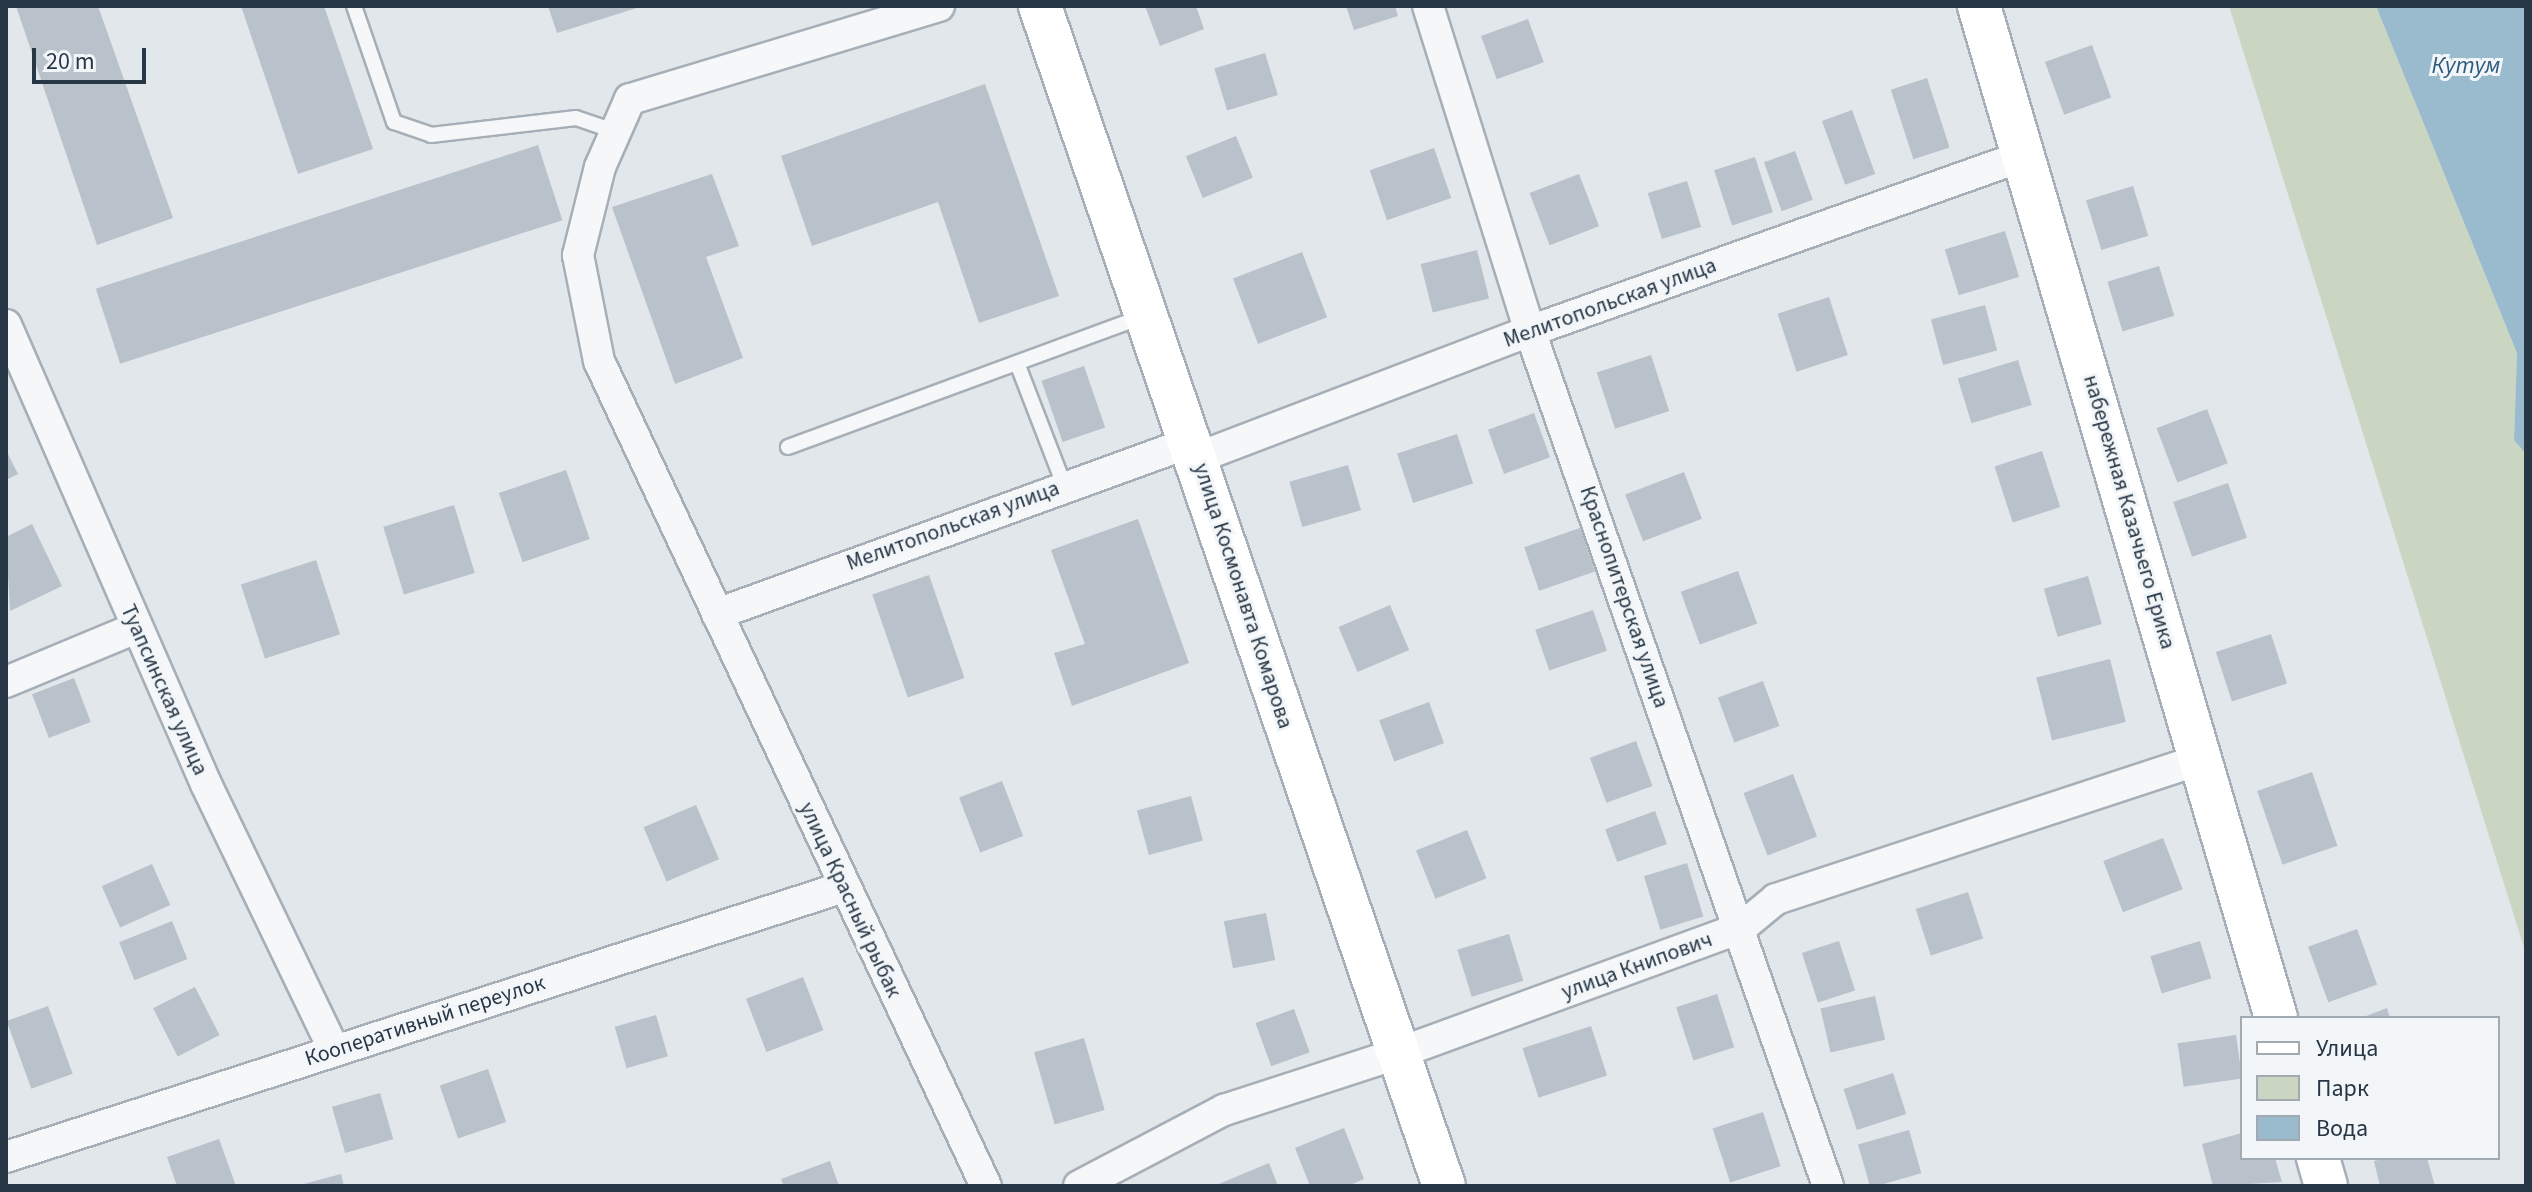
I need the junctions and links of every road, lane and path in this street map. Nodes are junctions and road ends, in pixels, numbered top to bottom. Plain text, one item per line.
1 (354, 6) edge
2 (939, 6) edge
3 (1040, 6) edge
4 (1428, 6) edge
5 (1979, 6) edge
6 (614, 131) junction
7 (2026, 155) junction
8 (1148, 315) junction
9 (6, 325) edge
10 (1530, 331) junction
11 (1017, 363) junction
12 (788, 447) dead end
13 (1194, 450) junction
14 (1064, 485) junction
15 (717, 614) junction
16 (136, 628) junction
17 (6, 682) edge
18 (2200, 760) junction
19 (844, 887) junction
20 (1741, 928) junction
21 (2275, 1016) edge
22 (334, 1050) junction
23 (1396, 1054) junction
24 (6, 1157) edge
25 (2319, 1160) edge
26 (986, 1186) edge
27 (1079, 1186) edge
28 (1444, 1186) edge
29 (1828, 1186) edge
30 (2326, 1186) edge

1 - 6 lane
2 - 6 street
3 - 8 main road, улица Космонавта Комарова
4 - 10 street, Краснопитерская улица
5 - 7 main road, набережная Казачьего Ерика
6 - 15 street, улица Красный рыбак
7 - 10 street, Мелитопольская улица
7 - 18 main road, набережная Казачьего Ерика
8 - 11 lane
8 - 13 main road, улица Космонавта Комарова
9 - 16 street, Туапсинская улица
10 - 13 street, Мелитопольская улица
10 - 20 street, Краснопитерская улица
11 - 12 lane
11 - 14 lane
13 - 14 street, Мелитопольская улица
13 - 23 main road, улица Космонавта Комарова
14 - 15 street, Мелитопольская улица
15 - 19 street, улица Красный рыбак
16 - 17 street
16 - 22 street, Туапсинская улица
18 - 20 street, улица Книпович
18 - 21 main road, набережная Казачьего Ерика
19 - 22 street, Кооперативный переулок
19 - 26 street, улица Красный рыбак
20 - 23 street, улица Книпович
20 - 29 street, Краснопитерская улица
22 - 24 street, Кооперативный переулок
23 - 27 street, улица Книпович
23 - 28 main road, улица Космонавта Комарова
25 - 30 main road

